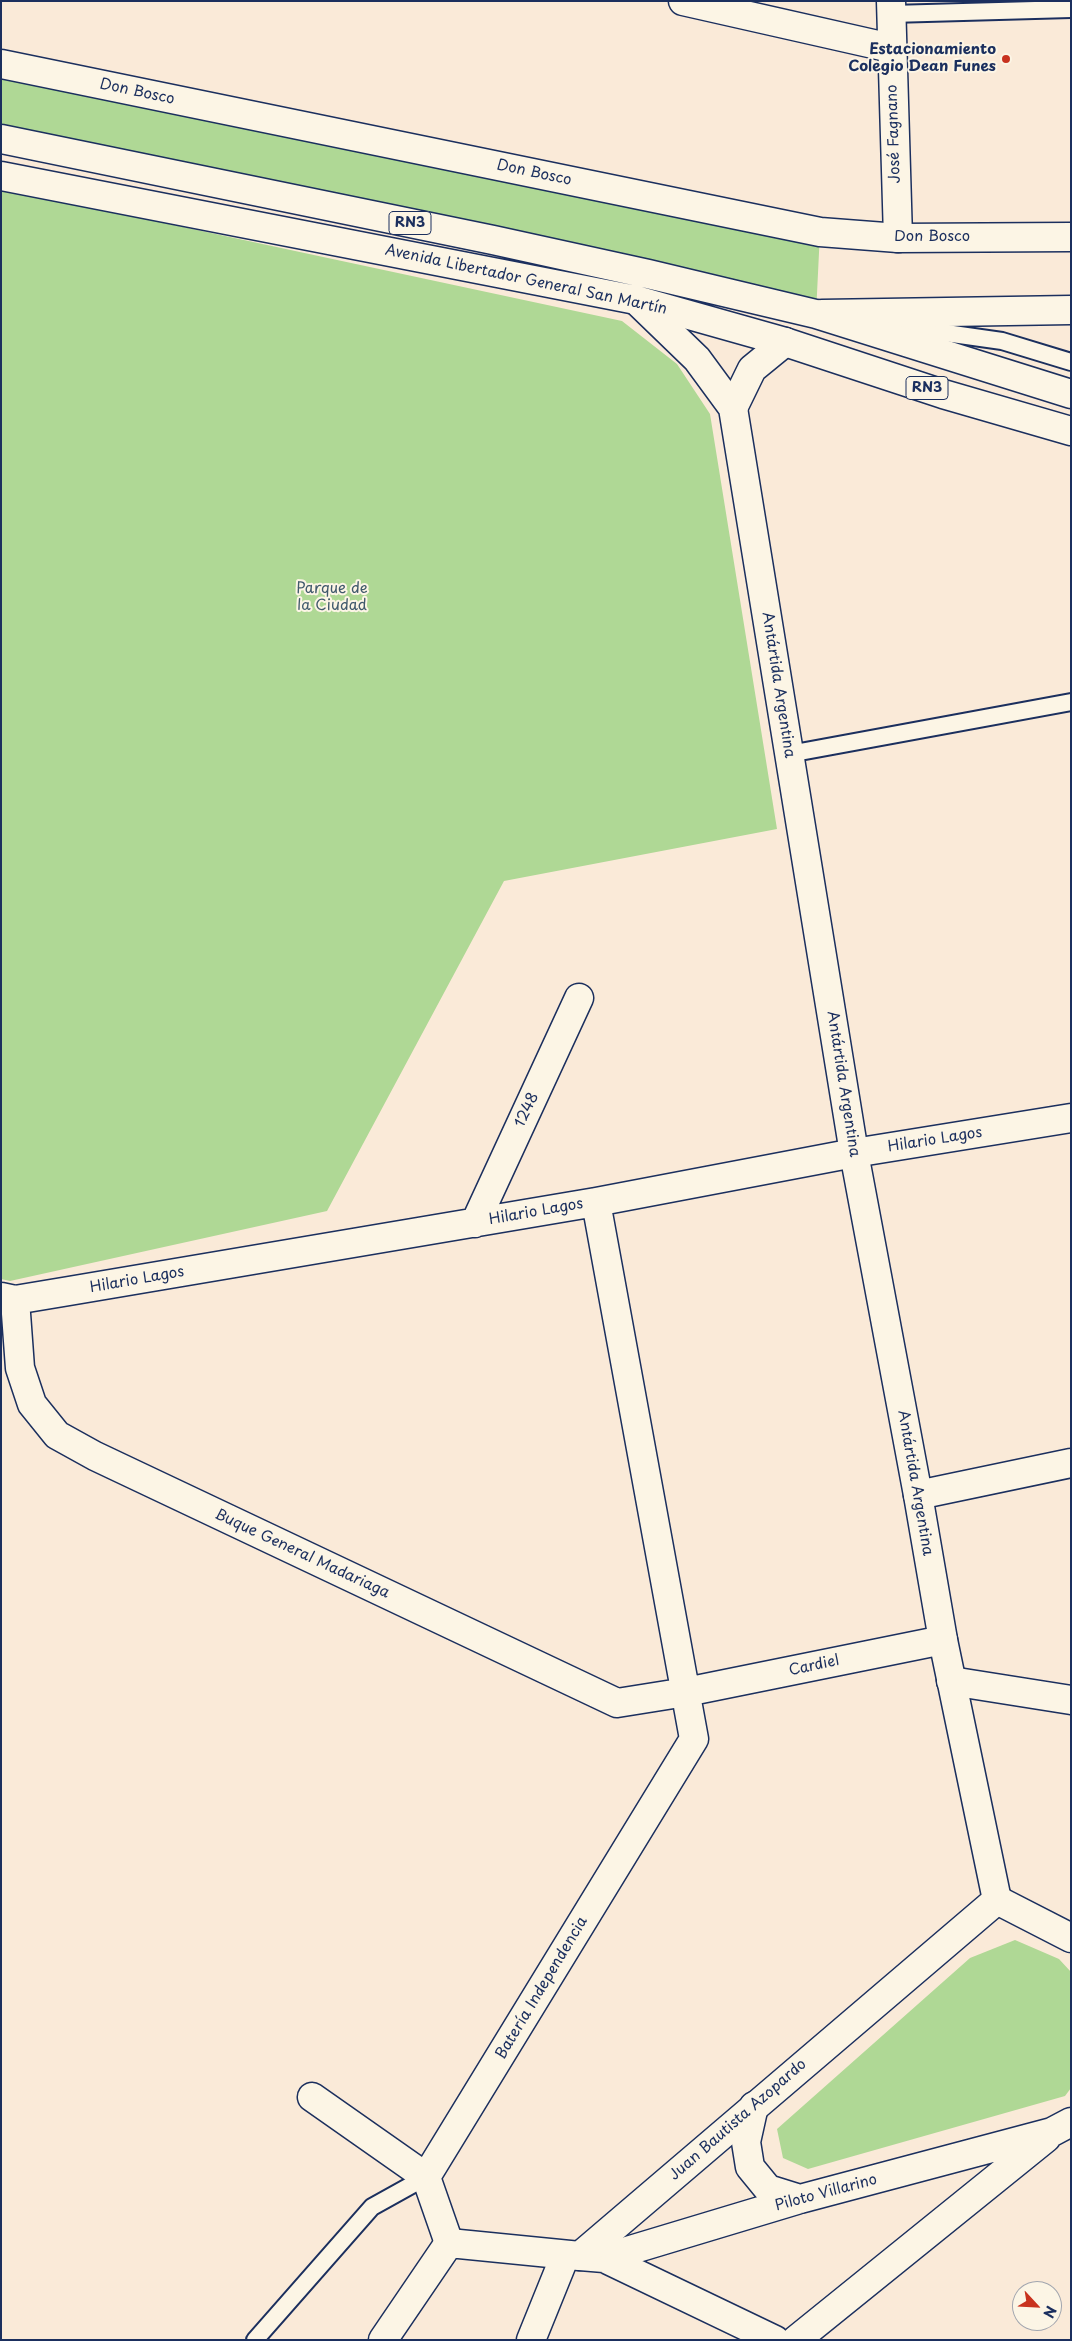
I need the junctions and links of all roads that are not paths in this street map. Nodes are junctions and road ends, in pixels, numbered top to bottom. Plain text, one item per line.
1 (683, 1) edge
2 (891, 7) edge
3 (1071, 9) edge
4 (891, 48) junction
5 (1, 64) edge
6 (1, 139) edge
7 (1, 176) edge
8 (1071, 237) edge
9 (898, 238) junction
10 (636, 300) junction
11 (1071, 310) edge
12 (816, 314) junction
13 (785, 342) junction
14 (1071, 362) edge
15 (1071, 394) edge
16 (733, 408) junction
17 (1071, 431) edge
18 (1071, 702) edge
19 (789, 754) junction
20 (578, 998) dead end
21 (1071, 1118) edge
22 (854, 1153) junction
23 (596, 1202) junction
24 (475, 1223) junction
25 (8, 1299) edge
26 (1071, 1463) edge
27 (918, 1495) junction
28 (943, 1640) junction
29 (951, 1681) junction
30 (686, 1692) junction
31 (1071, 1700) edge
32 (997, 1900) junction
33 (1071, 1938) edge
34 (312, 2097) dead end
35 (754, 2106) junction
36 (1062, 2127) edge
37 (426, 2177) junction
38 (800, 2199) junction
39 (449, 2243) junction
40 (583, 2256) junction
41 (255, 2340) edge
42 (383, 2340) edge
43 (531, 2340) edge
44 (775, 2340) edge
45 (796, 2340) edge

1 - 4 main road
2 - 3 lane
2 - 4 main road, José Fagnano
4 - 9 main road, José Fagnano
5 - 9 main road, Don Bosco
6 - 12 main road, Avenida Libertador General San Martín / RN3
7 - 10 main road, Avenida Libertador General San Martín / RN3
8 - 9 main road, Don Bosco
10 - 13 main road, Avenida Libertador General San Martín / RN3
10 - 16 main road, Antártida Argentina
11 - 12 main road
12 - 14 lane
12 - 15 main road, Avenida Libertador General San Martín / RN3
13 - 16 main road
13 - 17 main road, Avenida Libertador General San Martín / RN3
16 - 19 main road, Antártida Argentina
18 - 19 lane
19 - 22 main road, Antártida Argentina
20 - 24 main road, 1248
21 - 22 main road, Hilario Lagos
22 - 23 main road, Hilario Lagos
22 - 27 main road, Antártida Argentina
23 - 24 main road, Hilario Lagos
23 - 30 main road
24 - 25 main road, Hilario Lagos
25 - 30 main road, Buque General Madariaga
26 - 27 main road
27 - 28 main road, Antártida Argentina
28 - 29 main road, Antártida Argentina
28 - 30 main road, Cardiel
29 - 31 main road
29 - 32 main road, Antártida Argentina
30 - 37 main road, Batería Independencia
32 - 33 main road
32 - 35 main road, Juan Bautista Azopardo
34 - 37 main road
35 - 38 main road
35 - 40 main road, Juan Bautista Azopardo
36 - 38 main road, Piloto Villarino
36 - 45 main road
37 - 39 main road
37 - 41 lane
38 - 40 main road, Piloto Villarino
39 - 40 main road
39 - 42 main road
40 - 43 main road
40 - 44 main road

